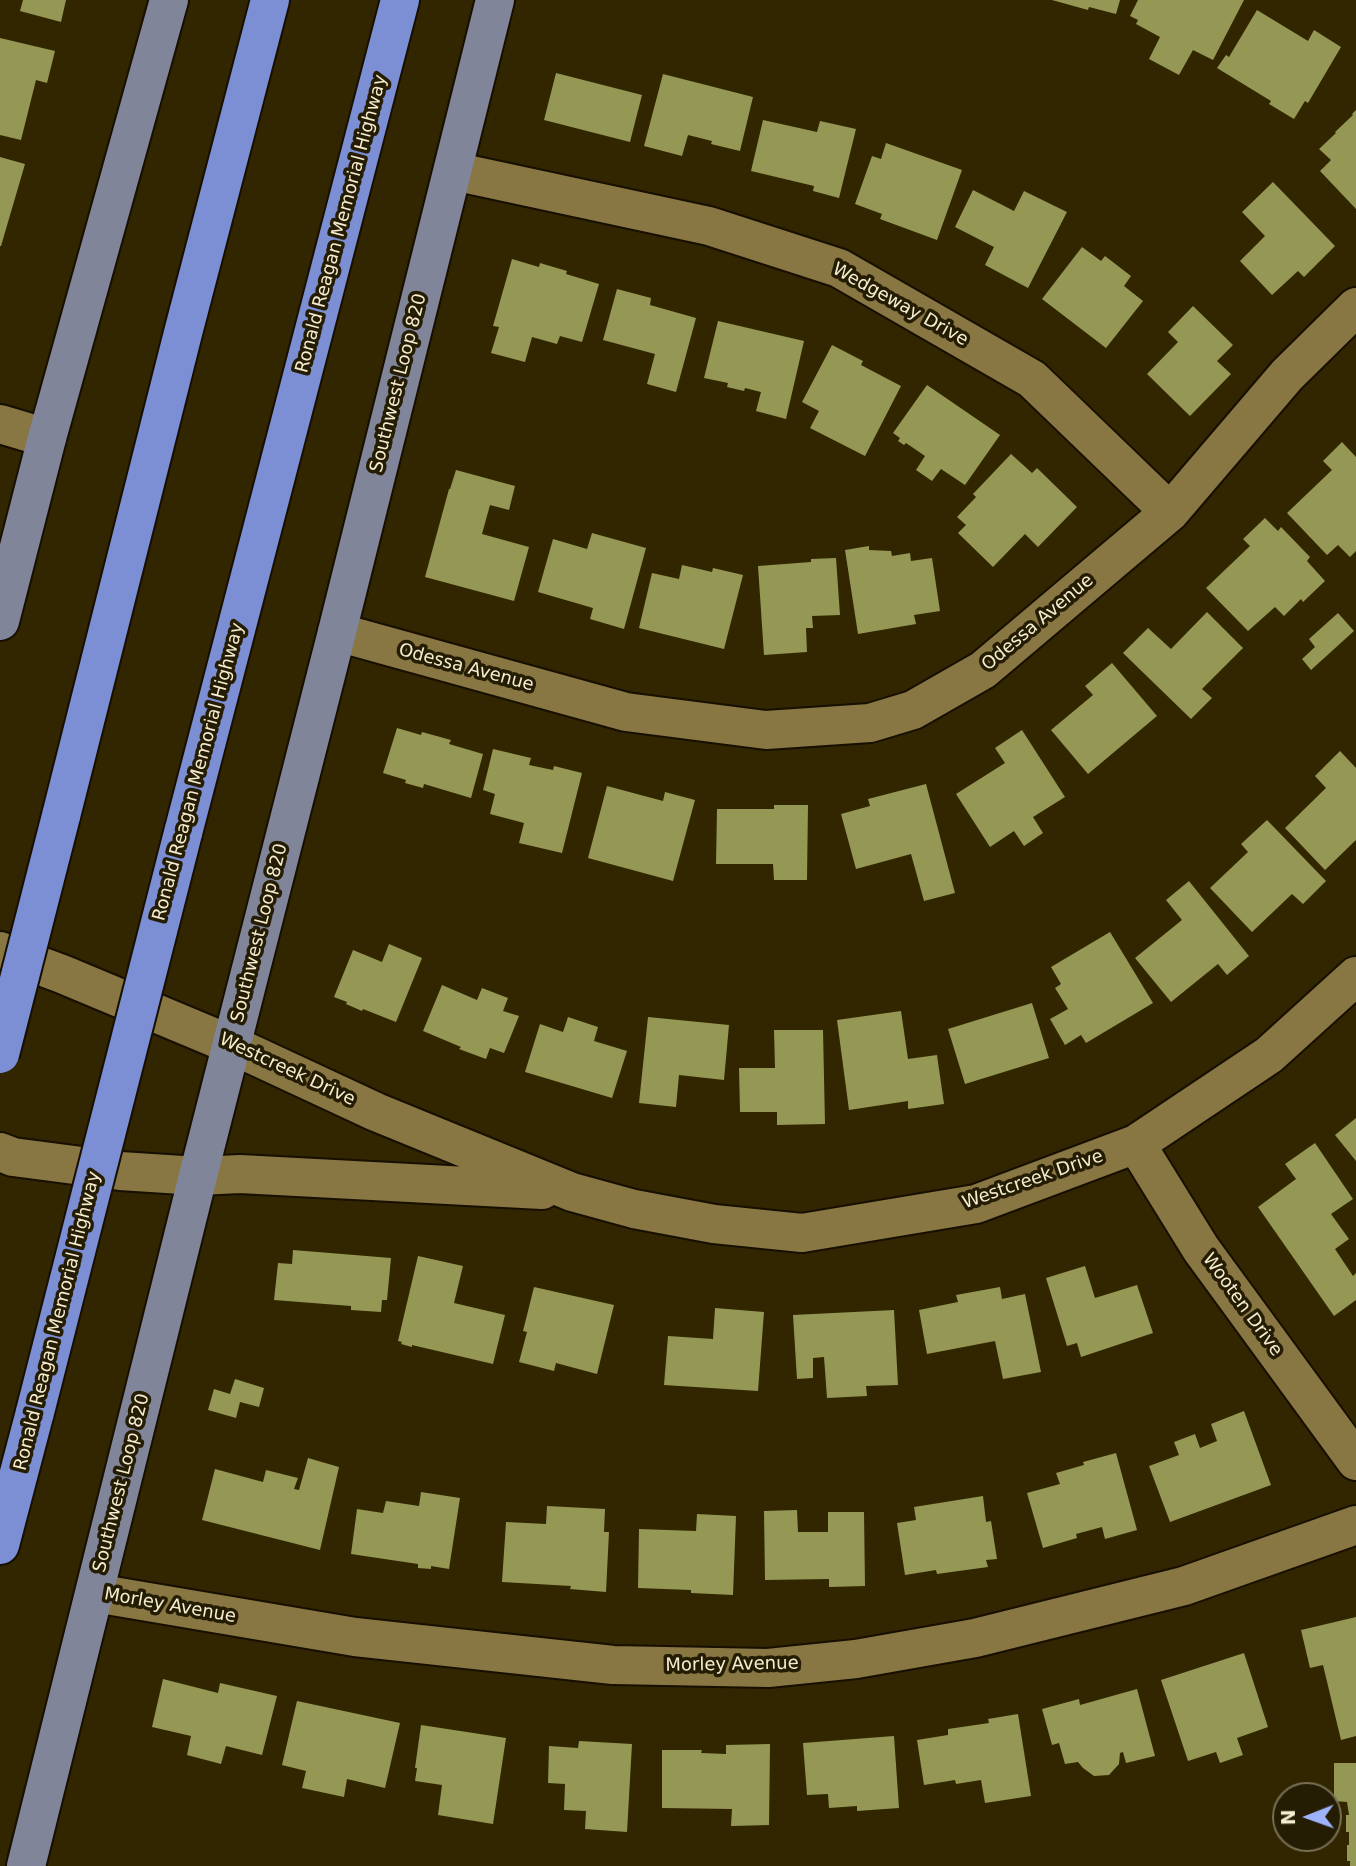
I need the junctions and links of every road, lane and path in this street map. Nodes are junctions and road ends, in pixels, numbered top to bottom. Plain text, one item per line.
1 (169, 0) edge
2 (270, 0) edge
3 (400, 0) edge
4 (495, 0) edge
5 (453, 171) junction
6 (1356, 307) edge
7 (0, 424) edge
8 (47, 438) junction
9 (1170, 512) junction
10 (0, 621) edge
11 (337, 632) junction
12 (0, 951) edge
13 (1356, 976) edge
14 (232, 1045) junction
15 (0, 1054) edge
16 (1136, 1144) junction
17 (0, 1152) edge
18 (198, 1176) junction
19 (572, 1192) junction
20 (1356, 1461) edge
21 (1356, 1525) edge
22 (0, 1545) edge
23 (95, 1593) junction
24 (26, 1866) edge

1 - 8 main road
2 - 15 highway, bridge
3 - 22 highway, Ronald Reagan Memorial Highway, bridge
4 - 5 main road, Southwest Loop 820
5 - 9 street, Wedgeway Drive
5 - 11 main road, Southwest Loop 820
6 - 9 street, Odessa Avenue
7 - 8 street
8 - 10 main road
9 - 11 street, Odessa Avenue
11 - 14 main road, Southwest Loop 820
12 - 14 street, Westcreek Drive
13 - 16 street, Westcreek Drive
14 - 18 main road, Southwest Loop 820
14 - 19 street, Westcreek Drive
16 - 19 street, Westcreek Drive
16 - 20 street, Wooten Drive
17 - 18 street, Westcreek Drive
18 - 19 street, Westcreek Drive
18 - 23 main road, Southwest Loop 820
21 - 23 street, Morley Avenue
23 - 24 main road, Southwest Loop 820

